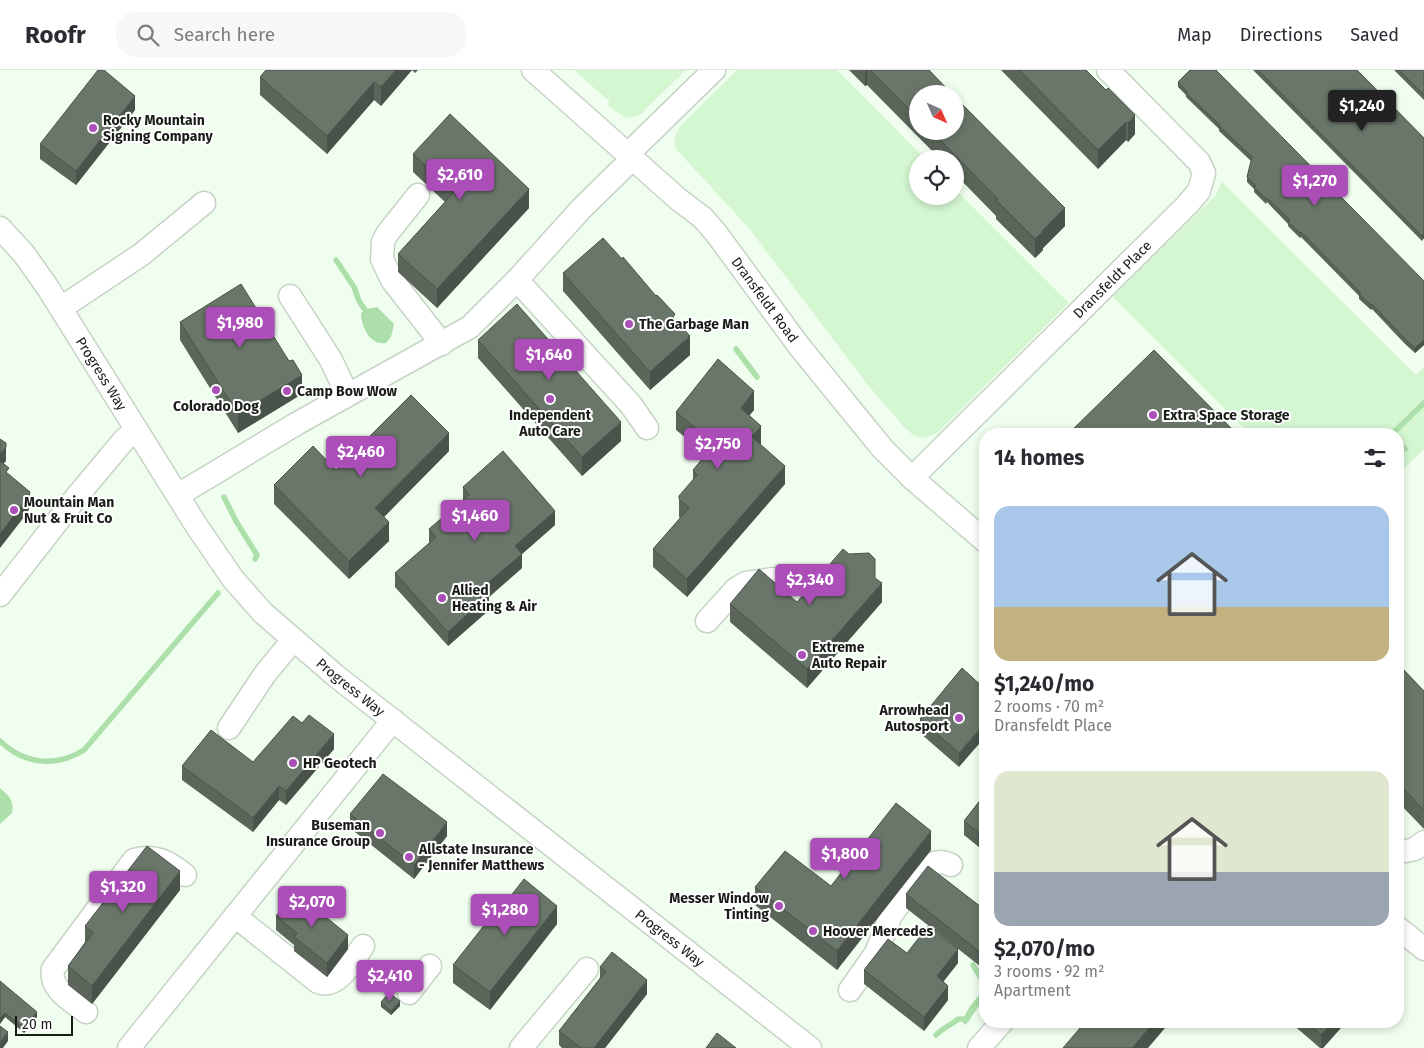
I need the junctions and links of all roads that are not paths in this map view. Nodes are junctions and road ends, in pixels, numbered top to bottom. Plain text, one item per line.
1 (533, 70) edge
2 (714, 70) edge
3 (1108, 70) edge
4 (630, 156) junction
5 (418, 195) dead end
6 (204, 203) dead end
7 (0, 228) edge
8 (516, 280) junction
9 (290, 296) dead end
10 (61, 308) junction
11 (442, 344) junction
12 (348, 394) junction
13 (647, 428) dead end
14 (136, 430) junction
15 (912, 478) junction
16 (178, 495) junction
17 (979, 537) edge
18 (773, 579) edge
19 (0, 595) edge
20 (708, 621) dead end
21 (293, 640) junction
22 (393, 720) junction
23 (229, 728) dead end
24 (951, 865) dead end
25 (185, 875) dead end
26 (235, 916) junction
27 (1404, 933) edge
28 (363, 946) dead end
29 (1424, 949) edge
30 (430, 966) dead end
31 (587, 969) dead end
32 (850, 990) dead end
33 (408, 993) dead end
34 (86, 1012) dead end
35 (998, 1028) edge
36 (809, 1047) edge
37 (129, 1048) edge
38 (521, 1048) edge
39 (980, 1048) edge

1 - 4 street, Dransfeldt Road
2 - 4 street
3 - 15 street, Dransfeldt Place
4 - 8 street
4 - 15 street, Dransfeldt Road
5 - 11 street
6 - 10 street
7 - 10 street, Progress Way
8 - 11 street
8 - 13 street
9 - 12 street
10 - 14 street, Progress Way
11 - 12 street
12 - 16 street
14 - 16 street, Progress Way
14 - 19 street
15 - 17 street, Dransfeldt Road
16 - 21 street, Progress Way
18 - 20 street
21 - 22 street, Progress Way
21 - 23 street
22 - 26 street
22 - 36 street, Progress Way
24 - 32 street
25 - 34 street
26 - 28 street
26 - 37 street
27 - 29 street
30 - 33 street
31 - 38 street
35 - 39 street

